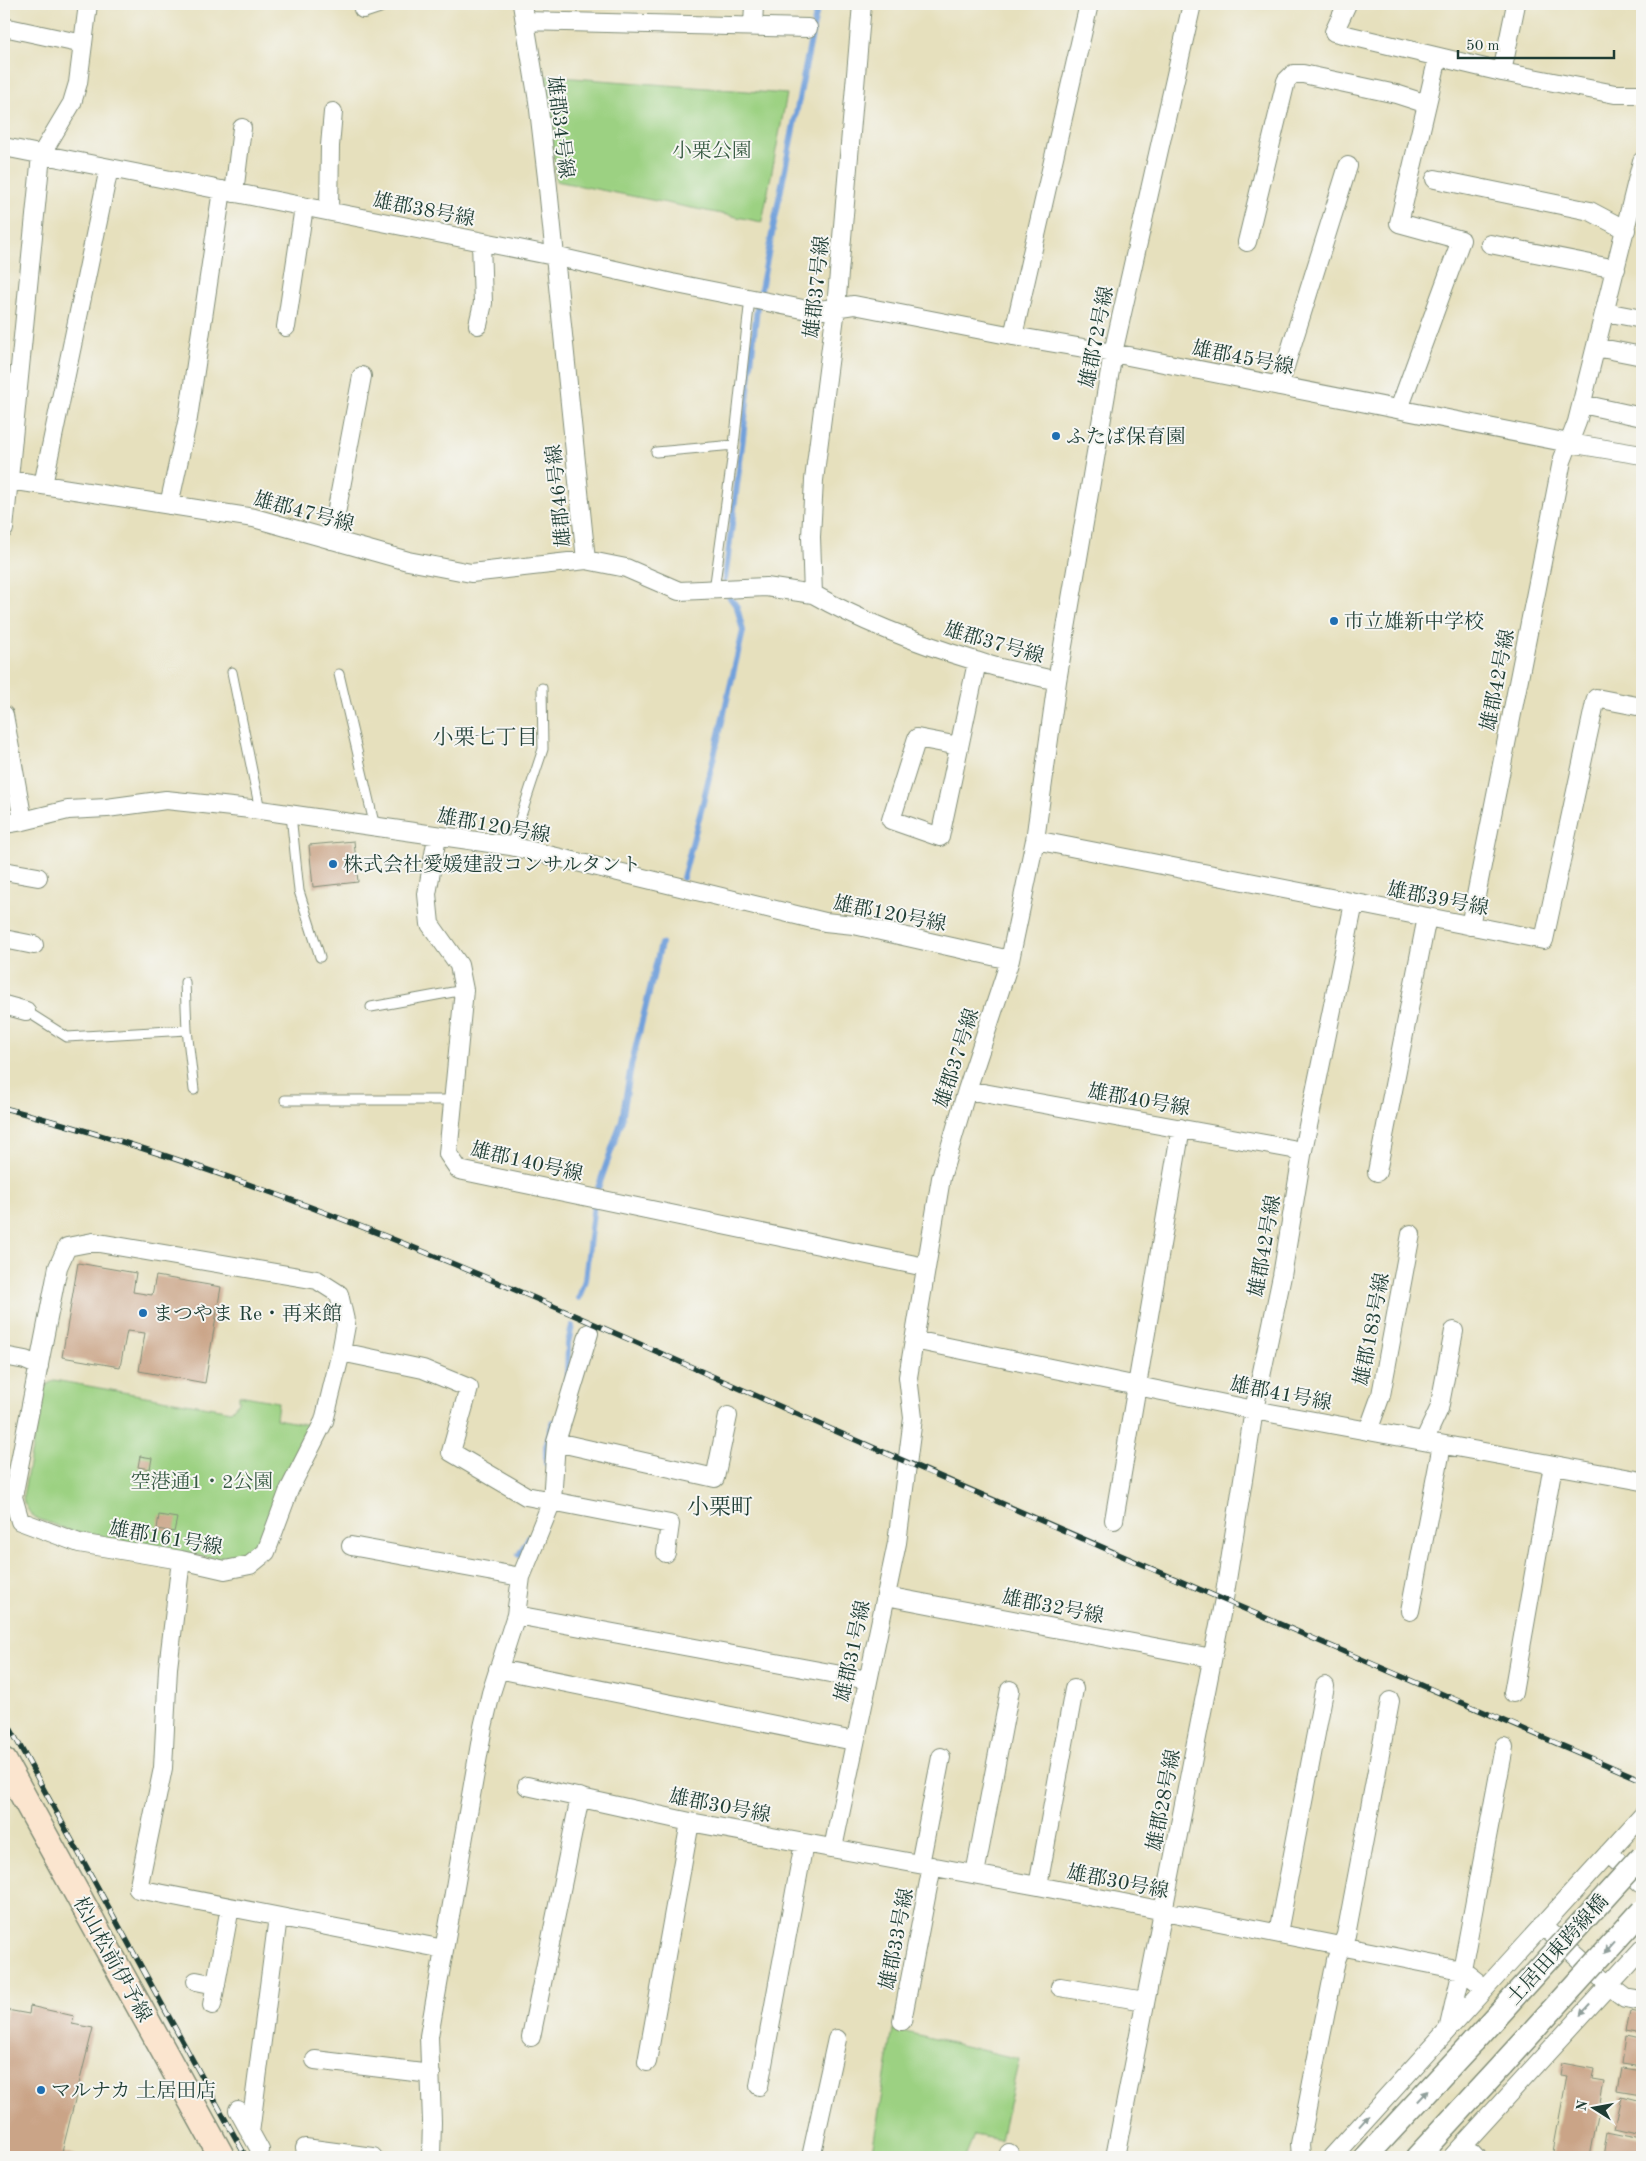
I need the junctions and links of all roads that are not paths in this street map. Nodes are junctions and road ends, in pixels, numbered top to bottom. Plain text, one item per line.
1 (88, 4) edge
2 (754, 4) edge
3 (862, 4) edge
4 (1089, 4) edge
5 (1192, 4) edge
6 (1347, 4) edge
7 (1516, 4) edge
8 (523, 12) edge
9 (4, 27) edge
10 (753, 27) junction
11 (808, 28) dead end
12 (83, 44) junction
13 (1438, 57) junction
14 (1502, 72) junction
15 (1642, 94) edge
16 (1427, 104) junction
17 (333, 112) dead end
18 (242, 128) dead end
19 (4, 147) edge
20 (42, 155) junction
21 (1642, 161) edge
22 (1348, 166) dead end
23 (110, 168) junction
24 (1435, 178) dead end
25 (228, 192) junction
26 (304, 206) junction
27 (329, 211) junction
28 (1626, 230) junction
29 (481, 242) junction
30 (1247, 242) dead end
31 (1490, 244) dead end
32 (554, 256) junction
33 (1616, 269) junction
34 (750, 298) junction
35 (836, 308) junction
36 (1605, 312) junction
37 (1642, 319) edge
38 (478, 325) dead end
39 (286, 327) dead end
40 (1012, 336) junction
41 (1596, 347) junction
42 (1113, 353) junction
43 (1642, 356) edge
44 (362, 376) dead end
45 (1279, 386) junction
46 (1582, 404) junction
47 (1399, 409) junction
48 (1642, 417) edge
49 (9, 422) edge
50 (1569, 443) junction
51 (734, 445) junction
52 (656, 452) dead end
53 (1642, 455) edge
54 (6, 479) edge
55 (43, 485) junction
56 (169, 506) junction
57 (4, 529) edge
58 (332, 540) junction
59 (586, 560) junction
60 (714, 590) junction
61 (813, 594) junction
62 (977, 662) junction
63 (232, 672) dead end
64 (339, 674) dead end
65 (1058, 681) junction
66 (542, 688) dead end
67 (1642, 707) edge
68 (4, 715) edge
69 (960, 746) junction
70 (7, 755) edge
71 (260, 810) junction
72 (292, 815) junction
73 (23, 821) junction
74 (4, 824) edge
75 (375, 827) junction
76 (437, 837) junction
77 (1035, 840) junction
78 (511, 846) junction
79 (4, 871) edge
80 (38, 877) dead end
81 (1354, 903) junction
82 (1427, 917) junction
83 (1470, 926) junction
84 (4, 939) edge
85 (34, 945) dead end
86 (320, 957) dead end
87 (1010, 960) junction
88 (185, 982) dead end
89 (464, 990) junction
90 (4, 1005) edge
91 (371, 1007) dead end
92 (26, 1011) joint
93 (187, 1030) junction
94 (194, 1090) dead end
95 (967, 1090) junction
96 (285, 1100) dead end
97 (453, 1100) junction
98 (1181, 1128) junction
99 (1302, 1155) junction
100 (1377, 1172) dead end
101 (1411, 1234) dead end
102 (925, 1267) junction
103 (1454, 1331) dead end
104 (590, 1333) dead end
105 (914, 1340) junction
106 (342, 1352) junction
107 (4, 1356) edge
108 (39, 1366) junction
109 (1136, 1386) junction
110 (1254, 1410) junction
111 (728, 1416) dead end
112 (1368, 1431) junction
113 (1424, 1441) junction
114 (556, 1442) junction
115 (1442, 1444) junction
116 (906, 1462) joint
117 (1553, 1465) junction
118 (1642, 1481) edge
119 (552, 1501) junction
120 (12, 1520) edge
121 (1114, 1520) dead end
122 (351, 1546) dead end
123 (666, 1553) dead end
124 (181, 1560) junction
125 (521, 1577) junction
126 (886, 1596) junction
127 (1224, 1599) joint
128 (1410, 1611) dead end
129 (516, 1615) junction
130 (1212, 1658) junction
131 (498, 1669) junction
132 (868, 1680) junction
133 (1325, 1686) dead end
134 (1074, 1689) dead end
135 (1010, 1690) dead end
136 (1512, 1693) dead end
137 (1390, 1701) dead end
138 (854, 1742) junction
139 (1504, 1747) dead end
140 (941, 1757) dead end
141 (4, 1761) edge
142 (527, 1786) dead end
143 (580, 1797) junction
144 (1642, 1816) edge
145 (690, 1822) junction
146 (804, 1843) junction
147 (833, 1848) junction
148 (1608, 1853) junction
149 (1642, 1856) edge
150 (926, 1865) junction
151 (975, 1874) junction
152 (1642, 1884) edge
153 (1038, 1886) junction
154 (230, 1907) junction
155 (1162, 1911) junction
156 (1642, 1911) edge
157 (278, 1916) junction
158 (1542, 1925) junction
159 (1278, 1933) junction
160 (1342, 1946) junction
161 (444, 1949) junction
162 (1642, 1949) edge
163 (1462, 1970) junction
164 (196, 1981) dead end
165 (1608, 1984) junction
166 (216, 1985) junction
167 (1060, 1987) dead end
168 (1485, 1988) junction
169 (1145, 2001) junction
170 (1642, 2002) edge
171 (212, 2005) dead end
172 (902, 2021) dead end
173 (1449, 2028) junction
174 (531, 2037) dead end
175 (837, 2040) dead end
176 (315, 2060) dead end
177 (648, 2062) dead end
178 (431, 2074) junction
179 (759, 2086) dead end
180 (238, 2110) dead end
181 (250, 2133) junction
182 (1464, 2144) junction
183 (305, 2148) dead end
184 (260, 2150) dead end
185 (222, 2157) edge
186 (373, 2157) edge
187 (431, 2157) edge
188 (811, 2157) edge
189 (1114, 2157) edge
190 (1301, 2157) edge
191 (1332, 2157) edge
192 (1366, 2157) edge
193 (1417, 2157) edge
194 (1452, 2157) edge
195 (1476, 2157) edge

1 - 12 street
2 - 10 street
3 - 35 street, 雄郡37号線
4 - 40 street
5 - 42 street, 雄郡72号線
6 - 13 street
7 - 14 street
8 - 10 street
8 - 32 street, 雄郡34号線
9 - 12 street
10 - 11 street
12 - 20 street
13 - 14 street
13 - 16 street
14 - 15 street
16 - 30 street
16 - 47 street
17 - 27 street
18 - 25 street
19 - 20 street, 雄郡38号線
20 - 23 street, 雄郡38号線
20 - 49 street
21 - 28 street, 雄郡42号線
22 - 45 street
23 - 25 street, 雄郡38号線
23 - 55 street
24 - 28 street
25 - 26 street, 雄郡38号線
25 - 56 street
26 - 27 street, 雄郡38号線
26 - 39 street
27 - 29 street, 雄郡38号線
28 - 33 street, 雄郡42号線
29 - 32 street, 雄郡38号線
29 - 38 street
31 - 33 street
32 - 34 street, 雄郡38号線
32 - 59 street, 雄郡46号線
33 - 36 street, 雄郡42号線
34 - 35 street, 雄郡38号線
34 - 51 lane
35 - 40 street, 雄郡45号線
35 - 61 street, 雄郡37号線
36 - 37 street
36 - 41 street, 雄郡42号線
40 - 42 street, 雄郡45号線
41 - 43 street
41 - 46 street, 雄郡42号線
42 - 45 street, 雄郡45号線
42 - 65 street, 雄郡72号線
44 - 58 street
45 - 47 street, 雄郡45号線
46 - 48 street
46 - 50 street, 雄郡42号線
47 - 50 street, 雄郡45号線
49 - 54 street
50 - 53 street, 雄郡45号線
50 - 83 street, 雄郡42号線
51 - 52 lane
51 - 60 lane
54 - 55 street, 雄郡47号線
54 - 57 street
55 - 56 street, 雄郡47号線
56 - 58 street, 雄郡47号線
58 - 59 street, 雄郡47号線
59 - 60 street, 雄郡46号線
60 - 61 street, 雄郡46号線
61 - 62 street, 雄郡37号線
62 - 65 street, 雄郡37号線
62 - 69 street
63 - 71 lane
64 - 75 lane
65 - 77 street, 雄郡37号線
66 - 78 lane
67 - 83 street, 雄郡39号線
68 - 70 street
69 - 69 street
70 - 73 street
71 - 72 street, 雄郡120号線
71 - 73 street, 雄郡120号線
72 - 75 street, 雄郡120号線
72 - 86 lane
73 - 74 street, 雄郡120号線
75 - 76 street, 雄郡120号線
76 - 78 street, 雄郡120号線
76 - 89 street, 雄郡140号線
77 - 81 street, 雄郡39号線
77 - 87 street, 雄郡37号線
78 - 87 street, 雄郡120号線
79 - 80 street
81 - 82 street, 雄郡39号線
81 - 99 street, 雄郡42号線
82 - 83 street, 雄郡39号線
82 - 100 street
84 - 85 street
87 - 95 street, 雄郡37号線
88 - 93 lane
89 - 91 lane
89 - 97 street, 雄郡140号線
90 - 92 street
92 - 93 lane
93 - 94 lane
95 - 98 street, 雄郡40号線
95 - 102 street, 雄郡37号線
96 - 97 lane
97 - 102 street, 雄郡140号線
98 - 99 street, 雄郡40号線
98 - 109 street
99 - 110 street, 雄郡42号線
101 - 112 street, 雄郡183号線
102 - 105 street, 雄郡37号線
103 - 113 street
104 - 114 street
105 - 109 street, 雄郡41号線
105 - 116 street, 雄郡37号線
106 - 108 street, 雄郡161号線
106 - 119 street
106 - 124 street, 雄郡161号線
107 - 108 street
108 - 120 street, 雄郡161号線
109 - 110 street, 雄郡41号線
109 - 121 street
110 - 112 street, 雄郡41号線
110 - 127 street, 雄郡42号線
111 - 114 street
112 - 113 street, 雄郡41号線
113 - 115 street, 雄郡41号線
114 - 119 street
115 - 117 street, 雄郡41号線
115 - 128 street
116 - 126 street, 雄郡31号線
117 - 118 street, 雄郡41号線
117 - 136 street
119 - 123 street
119 - 125 street
120 - 124 street, 雄郡161号線
122 - 125 street
124 - 154 street
125 - 129 street
126 - 130 street, 雄郡32号線
126 - 132 street, 雄郡31号線
127 - 130 street, 雄郡28号線
129 - 131 street
129 - 132 street
130 - 155 street, 雄郡28号線
131 - 138 street
131 - 161 street
132 - 138 street, 雄郡31号線
133 - 159 street
134 - 153 street
135 - 151 street
137 - 160 street
138 - 147 street, 雄郡31号線
139 - 163 street
140 - 150 street, 雄郡33号線
141 - 185 main road, 松山松前伊予線
142 - 143 street, 雄郡30号線
143 - 145 street, 雄郡30号線
143 - 174 street
144 - 148 street
145 - 146 street, 雄郡30号線
145 - 177 street
146 - 147 street, 雄郡30号線
146 - 179 street
147 - 150 street, 雄郡30号線
148 - 152 street
148 - 158 street
192 -> 149 street, 土居田東跨線橋, bridge
150 - 151 street, 雄郡30号線
150 - 172 street, 雄郡33号線
151 - 153 street, 雄郡30号線
153 - 155 street, 雄郡30号線
154 - 157 street
154 - 166 street
155 - 159 street, 雄郡30号線
155 - 169 street, 雄郡28号線
156 -> 193 street, 土居田東跨線橋, bridge
157 - 161 street
157 - 181 street
158 - 165 street
158 - 168 street
159 - 160 street, 雄郡30号線
160 - 163 street, 雄郡30号線
160 - 190 street
161 - 178 street
162 - 165 street
163 - 168 street, 雄郡30号線
163 - 173 street
164 - 166 street
165 - 170 street
165 -> 182 street
166 - 171 street
167 - 169 street
168 - 173 street
169 - 189 street, 雄郡28号線
191 -> 173 street
175 - 188 street
176 - 178 street
178 - 187 street
180 - 181 street
181 - 184 street
182 - 194 street
182 - 195 street
183 - 186 street

